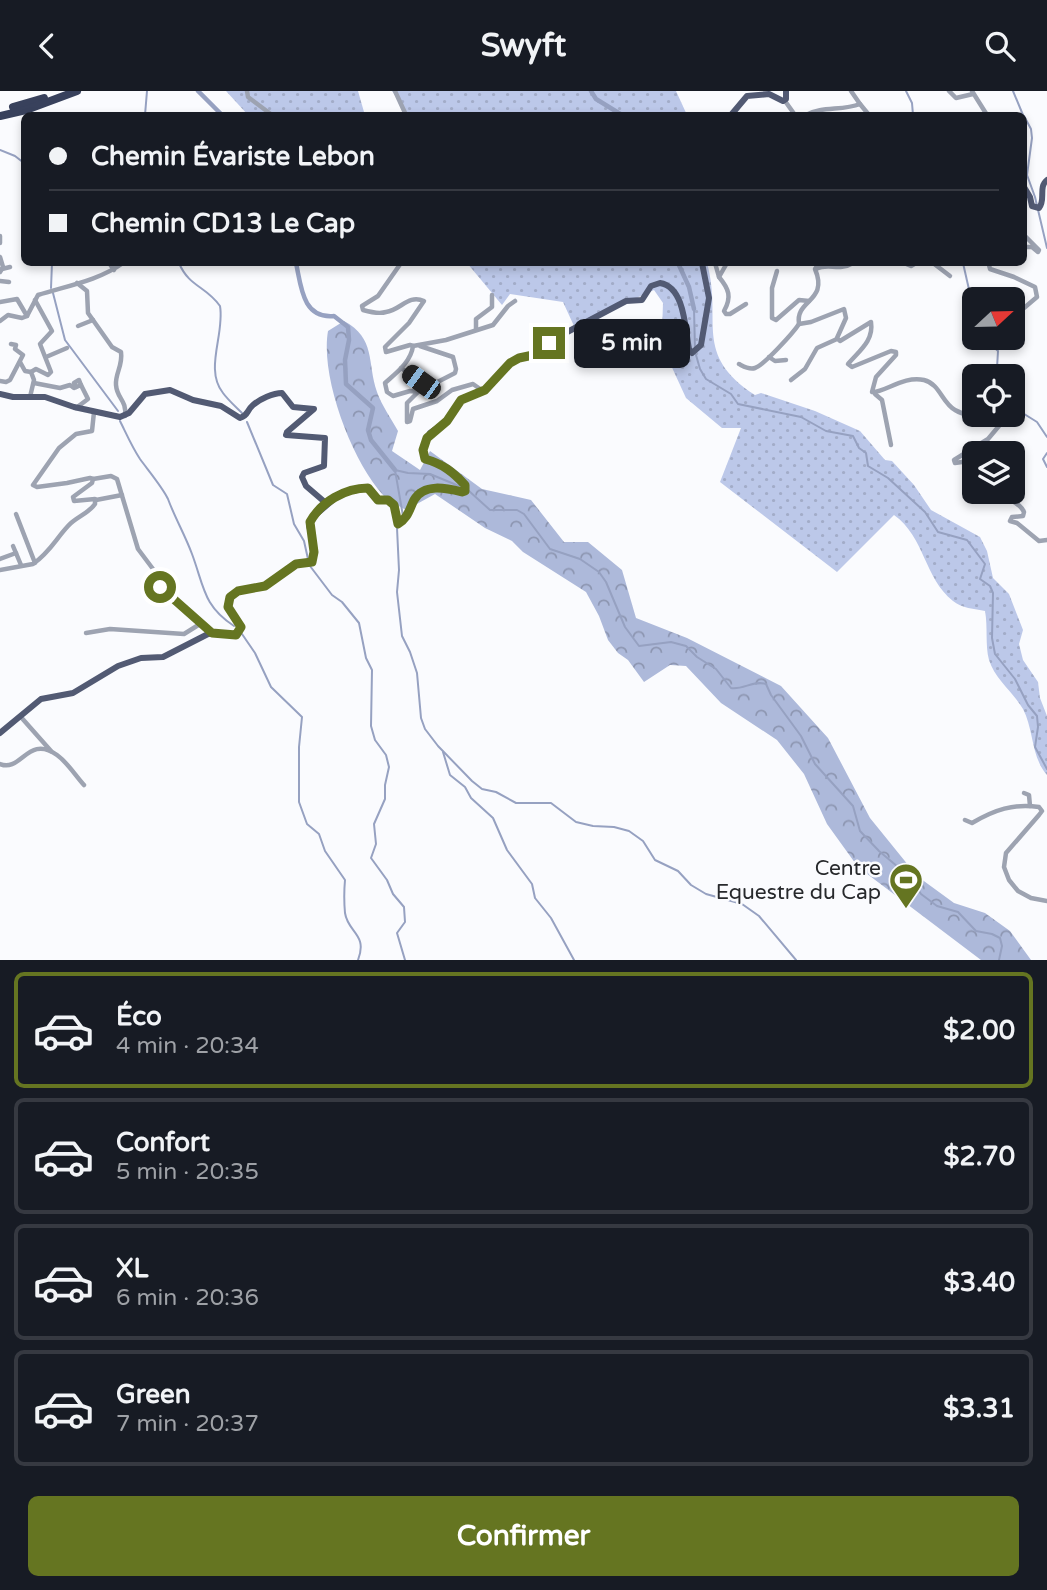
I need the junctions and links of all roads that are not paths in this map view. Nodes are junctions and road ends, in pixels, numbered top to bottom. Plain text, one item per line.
1 (64, 91) edge
2 (77, 91) edge
3 (247, 91) edge
4 (395, 91) edge
5 (786, 91) edge
6 (851, 91) edge
7 (949, 91) edge
8 (746, 93) edge
9 (973, 93) edge
10 (785, 101) junction
11 (860, 104) junction
12 (0, 111) edge
13 (268, 112) edge
14 (405, 112) edge
15 (733, 112) edge
16 (793, 112) edge
17 (814, 112) edge
18 (867, 112) edge
19 (984, 112) edge
20 (0, 116) edge
21 (1047, 180) edge
22 (1027, 192) edge
23 (0, 236) edge
24 (1027, 239) edge
25 (0, 243) edge
26 (1027, 247) edge
27 (0, 257) edge
28 (111, 266) edge
29 (119, 266) edge
30 (399, 266) edge
31 (703, 266) edge
32 (716, 266) edge
33 (725, 266) edge
34 (818, 266) edge
35 (822, 266) edge
36 (822, 266) edge
37 (846, 266) edge
38 (937, 266) edge
39 (990, 266) edge
40 (10, 267) dead end
41 (114, 270) junction
42 (816, 270) junction
43 (1, 271) edge
44 (777, 271) dead end
45 (950, 276) dead end
46 (719, 277) junction
47 (0, 281) edge
48 (9, 282) dead end
49 (77, 283) junction
50 (492, 295) dead end
51 (35, 300) junction
52 (515, 301) dead end
53 (809, 301) junction
54 (0, 302) edge
55 (746, 304) dead end
56 (1026, 306) edge
57 (27, 316) junction
58 (93, 320) junction
59 (0, 321) edge
60 (799, 324) junction
61 (78, 326) dead end
62 (476, 329) junction
63 (837, 339) junction
64 (11, 344) dead end
65 (416, 346) junction
66 (67, 348) dead end
67 (46, 357) junction
68 (769, 357) junction
69 (786, 360) dead end
70 (20, 361) junction
71 (739, 364) dead end
72 (401, 367) junction
73 (31, 372) junction
74 (426, 378) dead end
75 (791, 380) dead end
76 (0, 381) edge
77 (34, 383) junction
78 (483, 391) junction
79 (418, 392) junction
80 (875, 393) junction
81 (0, 394) edge
82 (30, 397) junction
83 (76, 408) junction
84 (94, 412) junction
85 (125, 416) junction
86 (985, 441) edge
87 (891, 445) dead end
88 (962, 455) edge
89 (962, 462) edge
90 (93, 479) junction
91 (122, 495) junction
92 (96, 500) junction
93 (327, 504) junction
94 (1017, 504) edge
95 (16, 514) dead end
96 (1047, 540) edge
97 (13, 546) dead end
98 (16, 553) junction
99 (0, 559) edge
100 (35, 563) junction
101 (21, 565) junction
102 (0, 570) edge
103 (200, 624) junction
104 (86, 633) dead end
105 (212, 633) junction
106 (20, 716) junction
107 (0, 733) edge
108 (51, 751) junction
109 (0, 764) edge
110 (84, 785) dead end
111 (1024, 793) dead end
112 (1030, 806) junction
113 (1044, 812) edge
114 (965, 820) dead end
115 (1047, 901) edge

1 - 12 highway
2 - 20 highway
3 - 13 street
4 - 14 street
5 - 10 main road
6 - 11 street
7 - 9 street
8 - 10 main road
8 - 15 main road
9 - 19 street
10 - 16 street
11 - 17 street
11 - 18 street
21 - 22 main road
23 - 25 street
24 - 26 street
27 - 43 street
28 - 41 street
29 - 41 street
30 - 65 street
31 - 78 main road
32 - 46 street
33 - 46 street
34 - 42 street
35 - 42 street
36 - 37 street
38 - 45 street
39 - 56 street
40 - 43 street
41 - 49 street
42 - 53 street
44 - 53 street
46 - 55 street
47 - 48 street
49 - 51 street
49 - 58 street
50 - 62 street
51 - 57 street
51 - 67 street
52 - 62 street
53 - 60 street
54 - 57 street
57 - 59 street
58 - 61 street
58 - 85 street
60 - 63 street
60 - 68 street
62 - 65 street
63 - 75 street
63 - 80 street
64 - 70 street
65 - 72 street
65 - 79 street
66 - 67 street
67 - 73 street
68 - 69 street
68 - 71 street
70 - 73 street
70 - 76 street
72 - 74 street
72 - 79 street
73 - 77 street
77 - 82 street
77 - 83 street
78 - 79 street
78 - 93 main road
80 - 86 street
80 - 87 street
81 - 82 main road
82 - 83 main road
83 - 84 main road
84 - 85 main road
84 - 90 street
85 - 93 main road
88 - 89 street
90 - 91 street
90 - 92 street
91 - 92 street
91 - 103 street
92 - 100 street
93 - 105 main road
94 - 96 street
95 - 100 street
97 - 98 street
98 - 99 street
98 - 101 street
100 - 101 street
101 - 102 street
103 - 104 street
103 - 105 street
105 - 106 main road
106 - 107 main road
106 - 108 street
108 - 109 street
108 - 110 street
111 - 112 street
112 - 113 street
112 - 114 street
113 - 115 street

